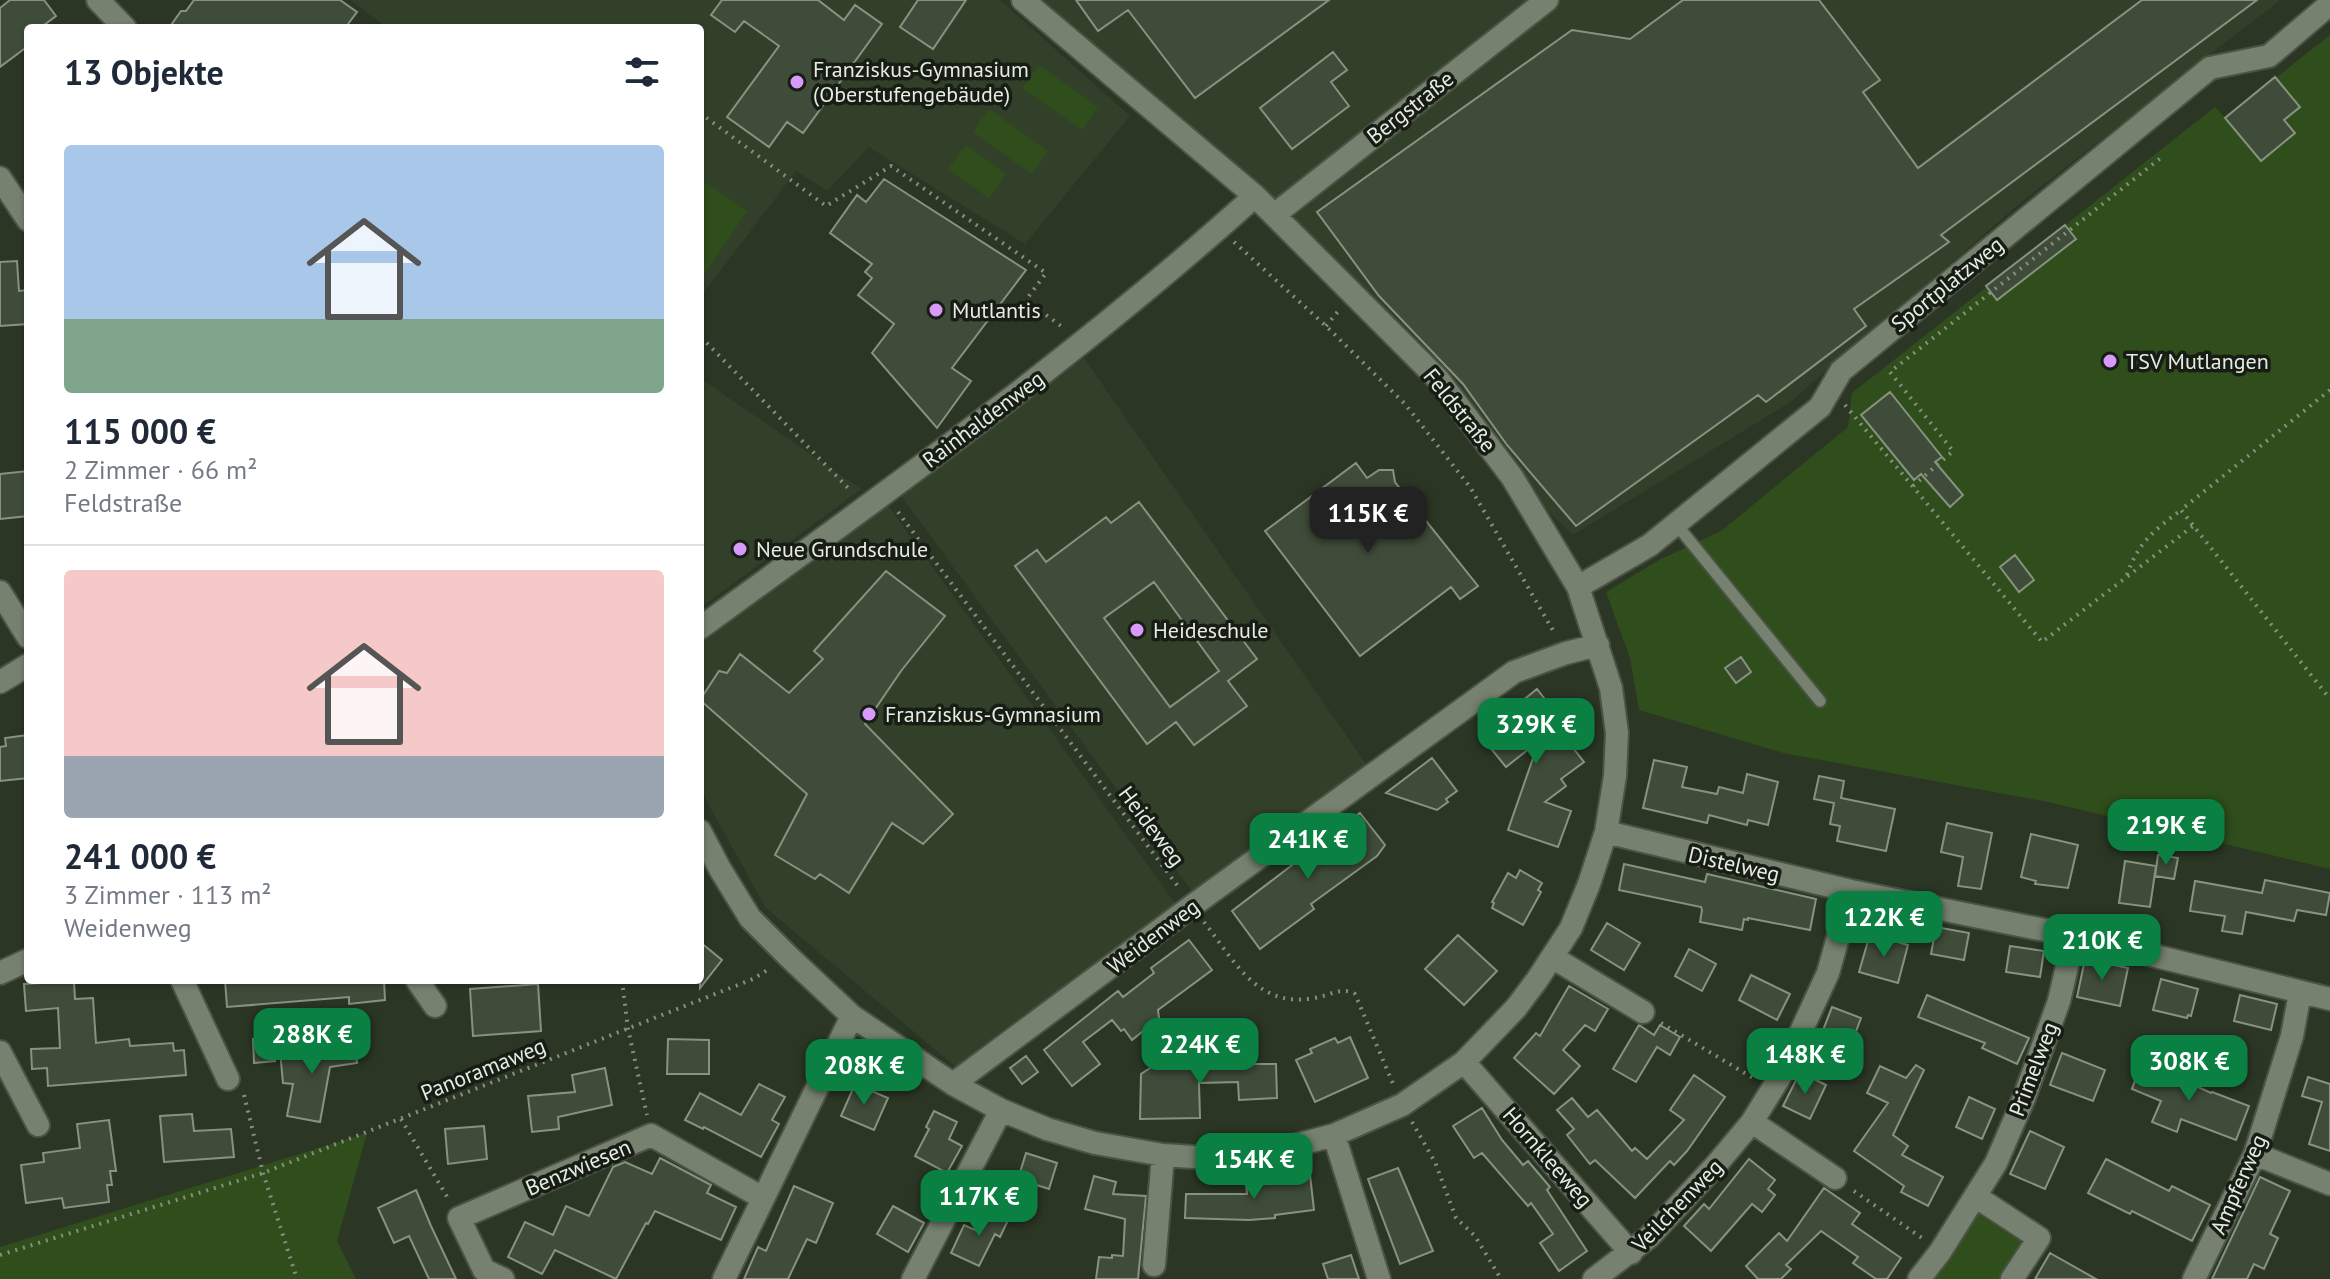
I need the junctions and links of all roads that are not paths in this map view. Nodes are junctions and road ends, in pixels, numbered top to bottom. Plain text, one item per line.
1 (98, 0) edge
2 (1023, 0) edge
3 (1547, 0) edge
4 (2330, 4) edge
5 (121, 24) edge
6 (0, 178) edge
7 (1255, 196) junction
8 (24, 214) edge
9 (1274, 215) junction
10 (1676, 524) junction
11 (1578, 587) junction
12 (0, 592) edge
13 (704, 625) edge
14 (24, 631) edge
15 (1598, 645) junction
16 (24, 667) edge
17 (0, 682) edge
18 (1820, 701) dead end
19 (1606, 832) junction
20 (704, 839) edge
21 (1851, 891) junction
22 (2074, 936) junction
23 (1552, 957) junction
24 (24, 962) edge
25 (0, 973) edge
26 (184, 984) edge
27 (420, 984) edge
28 (2300, 993) junction
29 (2330, 999) edge
30 (435, 1006) dead end
31 (1643, 1012) road end
32 (852, 1016) junction
33 (0, 1052) edge
34 (1464, 1062) junction
35 (228, 1079) road end
36 (953, 1084) junction
37 (1001, 1110) junction
38 (1752, 1122) junction
39 (38, 1125) dead end
40 (1334, 1135) junction
41 (2255, 1154) junction
42 (1163, 1155) junction
43 (1835, 1178) road end
44 (2330, 1184) edge
45 (1975, 1196) junction
46 (763, 1198) junction
47 (1631, 1253) junction
48 (1154, 1265) dead end
49 (503, 1279) edge
50 (724, 1279) edge
51 (913, 1279) edge
52 (1379, 1279) edge
53 (1594, 1279) edge
54 (1919, 1279) edge
55 (2012, 1279) edge
56 (2194, 1279) edge

1 - 5 street
2 - 7 street, Feldstraße
3 - 9 street, Bergstraße
4 - 10 street, Sportplatzweg
6 - 8 street
7 - 9 street, Feldstraße
7 - 13 street, Rainhaldenweg
9 - 11 street, Feldstraße
10 - 11 street, Sportplatzweg
10 - 18 lane
11 - 15 street, Feldstraße
12 - 14 street
15 - 19 street, Feldstraße
15 - 36 street, Weidenweg
16 - 17 street
19 - 21 street, Distelweg
19 - 23 street, Feldstraße
20 - 32 street, Feldstraße
21 - 22 street, Distelweg
21 - 38 street, Veilchenweg
22 - 28 street, Distelweg
22 - 45 street, Primelweg
23 - 31 street
23 - 34 street, Feldstraße
24 - 25 street
26 - 35 street
27 - 30 street
28 - 29 street, Distelweg
28 - 41 street, Ampferweg
32 - 36 street, Feldstraße
32 - 46 street
33 - 39 street
34 - 40 street, Feldstraße
34 - 47 street, Hornkleeweg
36 - 37 street, Feldstraße
37 - 42 street, Feldstraße
37 - 51 street
38 - 43 street
38 - 47 street, Veilchenweg
40 - 42 street, Feldstraße
40 - 52 street
41 - 44 street
41 - 56 street, Ampferweg
42 - 48 street
45 - 54 street, Primelweg
45 - 55 street
46 - 49 street, Benzwiesen
46 - 50 street
47 - 53 street, Veilchenweg

